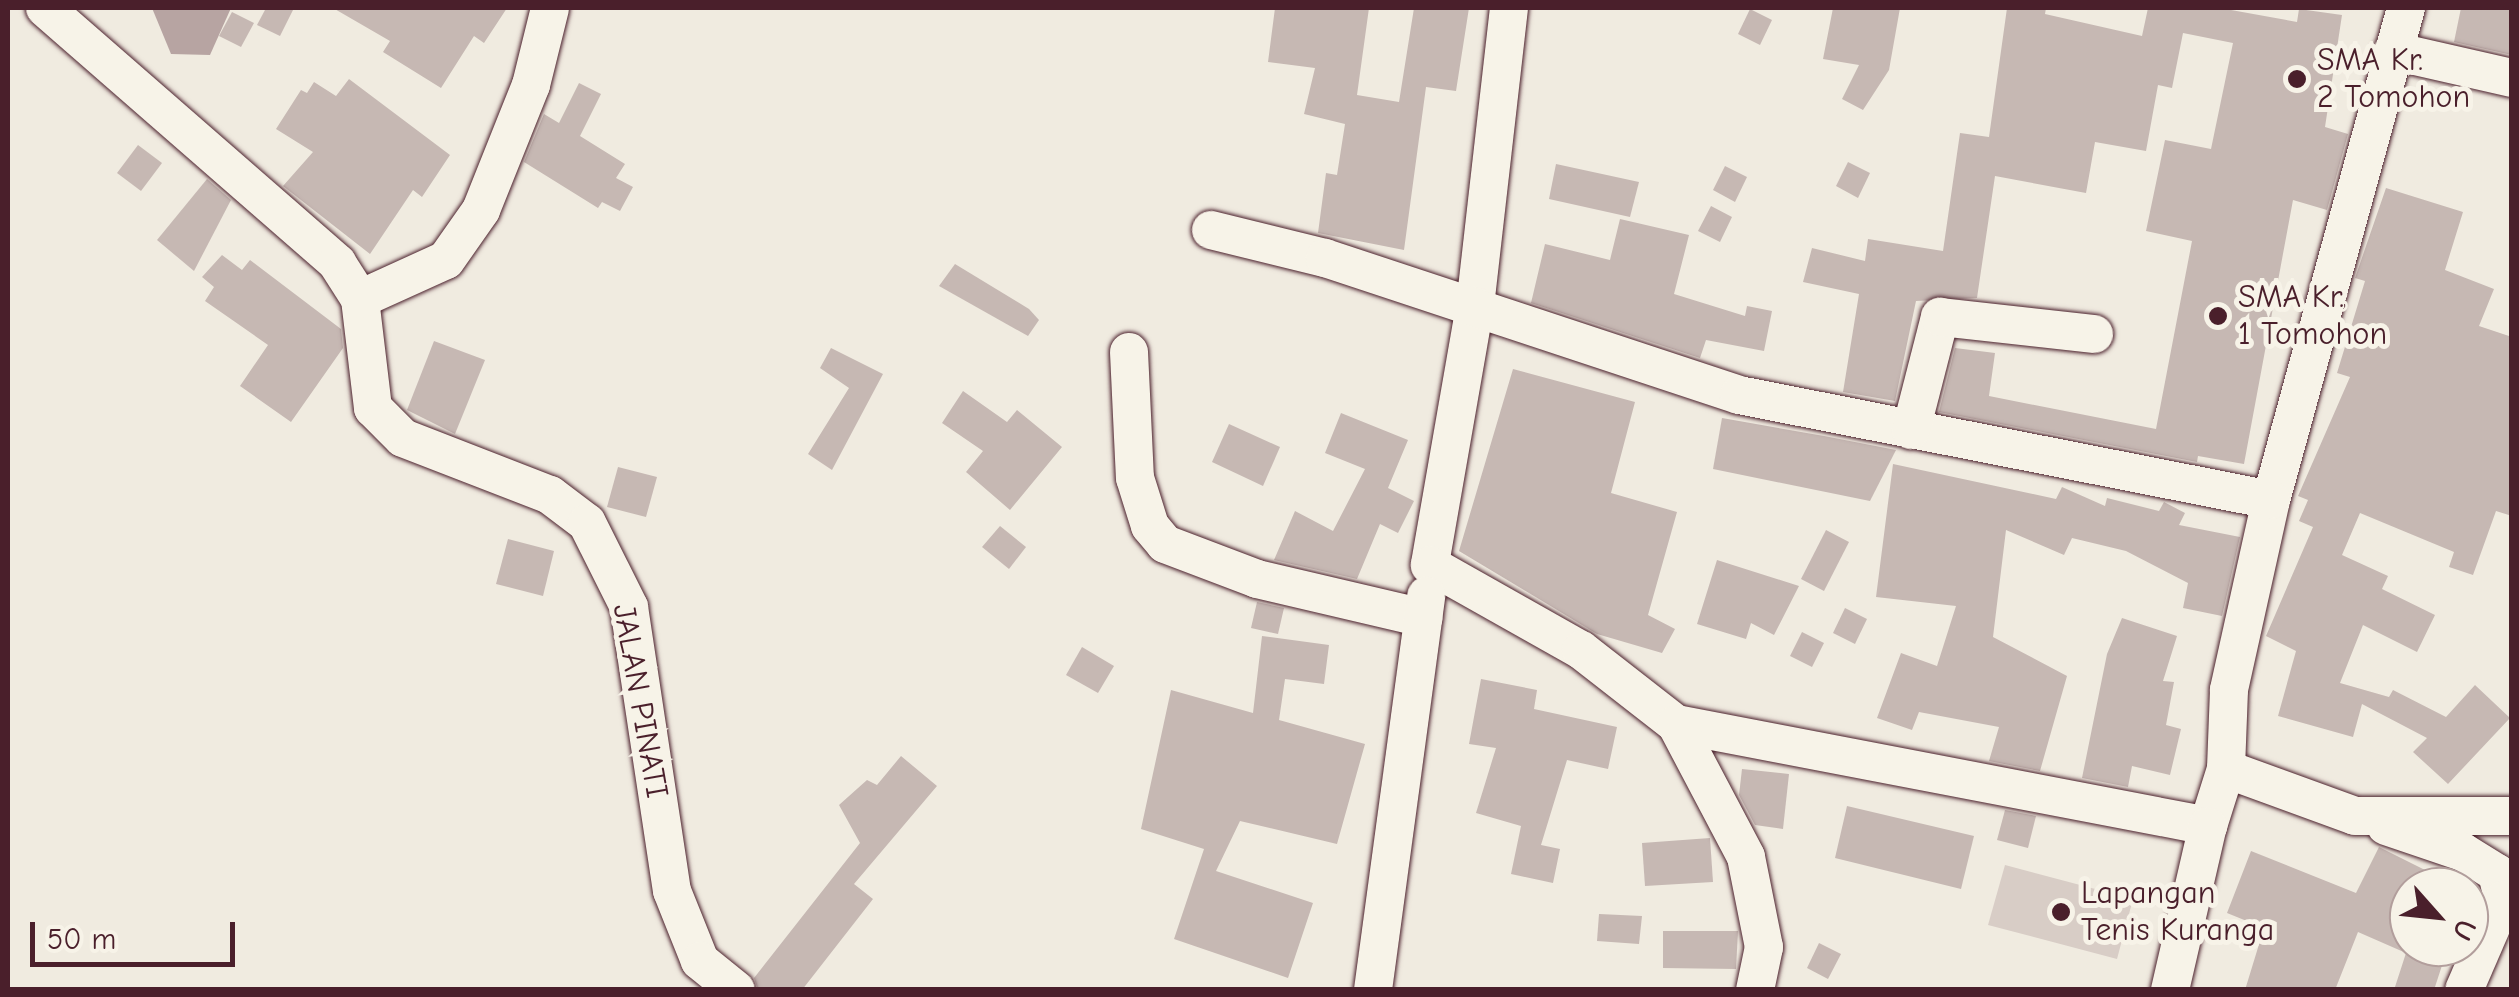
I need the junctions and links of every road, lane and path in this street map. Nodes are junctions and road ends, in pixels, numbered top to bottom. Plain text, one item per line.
1 (44, 8) edge
2 (550, 8) edge
3 (1509, 8) edge
4 (2406, 8) edge
5 (2394, 51) junction
6 (2512, 78) edge
7 (1212, 230) dead end
8 (360, 299) junction
9 (1475, 306) junction
10 (2094, 334) dead end
11 (1129, 352) dead end
12 (1911, 430) junction
13 (2271, 500) junction
14 (1430, 565) junction
15 (1423, 618) junction
16 (1676, 724) junction
17 (2226, 769) junction
18 (2355, 816) junction
19 (2512, 816) edge
20 (2208, 826) junction
21 (736, 990) edge
22 (1373, 990) edge
23 (1754, 990) edge
24 (2170, 990) edge
25 (2464, 990) edge

1 - 8 street, JALAN PINATI
2 - 8 street
3 - 9 street
4 - 5 street
5 - 6 street
5 - 13 street
7 - 9 street
8 - 21 street, JALAN PINATI
9 - 12 street
9 - 14 street
10 - 12 street
11 - 15 street
12 - 13 street
13 - 17 street
14 - 15 street
14 - 16 street
15 - 22 street
16 - 20 street
16 - 23 street
17 - 18 street
17 - 20 street
18 - 19 street
18 - 25 street
20 - 24 street

